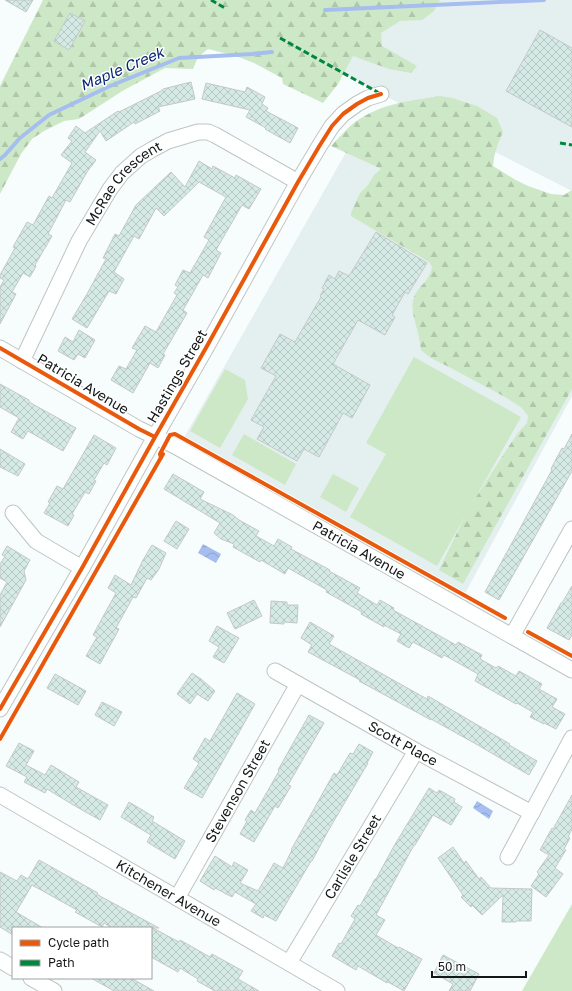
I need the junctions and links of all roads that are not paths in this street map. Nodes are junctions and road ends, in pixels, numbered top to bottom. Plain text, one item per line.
1 (381, 94) dead end
2 (298, 182) junction
3 (0, 348) edge
4 (22, 360) junction
5 (155, 437) junction
6 (13, 513) dead end
7 (572, 529) edge
8 (82, 568) junction
9 (512, 636) junction
10 (572, 670) edge
11 (275, 671) dead end
12 (298, 684) junction
13 (0, 709) edge
14 (572, 738) edge
15 (416, 751) junction
16 (0, 795) edge
17 (532, 812) junction
18 (508, 857) dead end
19 (177, 898) junction
20 (0, 960) edge
21 (289, 963) junction
22 (12, 967) edge
23 (33, 979) edge
24 (54, 991) edge
25 (337, 991) edge

1 - 2 street, Hastings Street
2 - 4 street, McRae Crescent
2 - 5 street, Hastings Street
3 - 4 street, Patricia Avenue
4 - 5 street, Patricia Avenue
5 - 8 street, Hastings Street
5 - 9 street, Patricia Avenue
6 - 8 street
7 - 9 street
8 - 13 street, Hastings Street
9 - 10 street, Patricia Avenue
11 - 12 street, Scott Place
12 - 15 street, Scott Place
12 - 19 street, Stevenson Street
14 - 17 street
15 - 17 street, Scott Place
15 - 21 street, Carlisle Street
16 - 19 street, Kitchener Avenue
17 - 18 street
19 - 21 street, Kitchener Avenue
20 - 22 street
21 - 25 street, Kitchener Avenue
23 - 24 street

